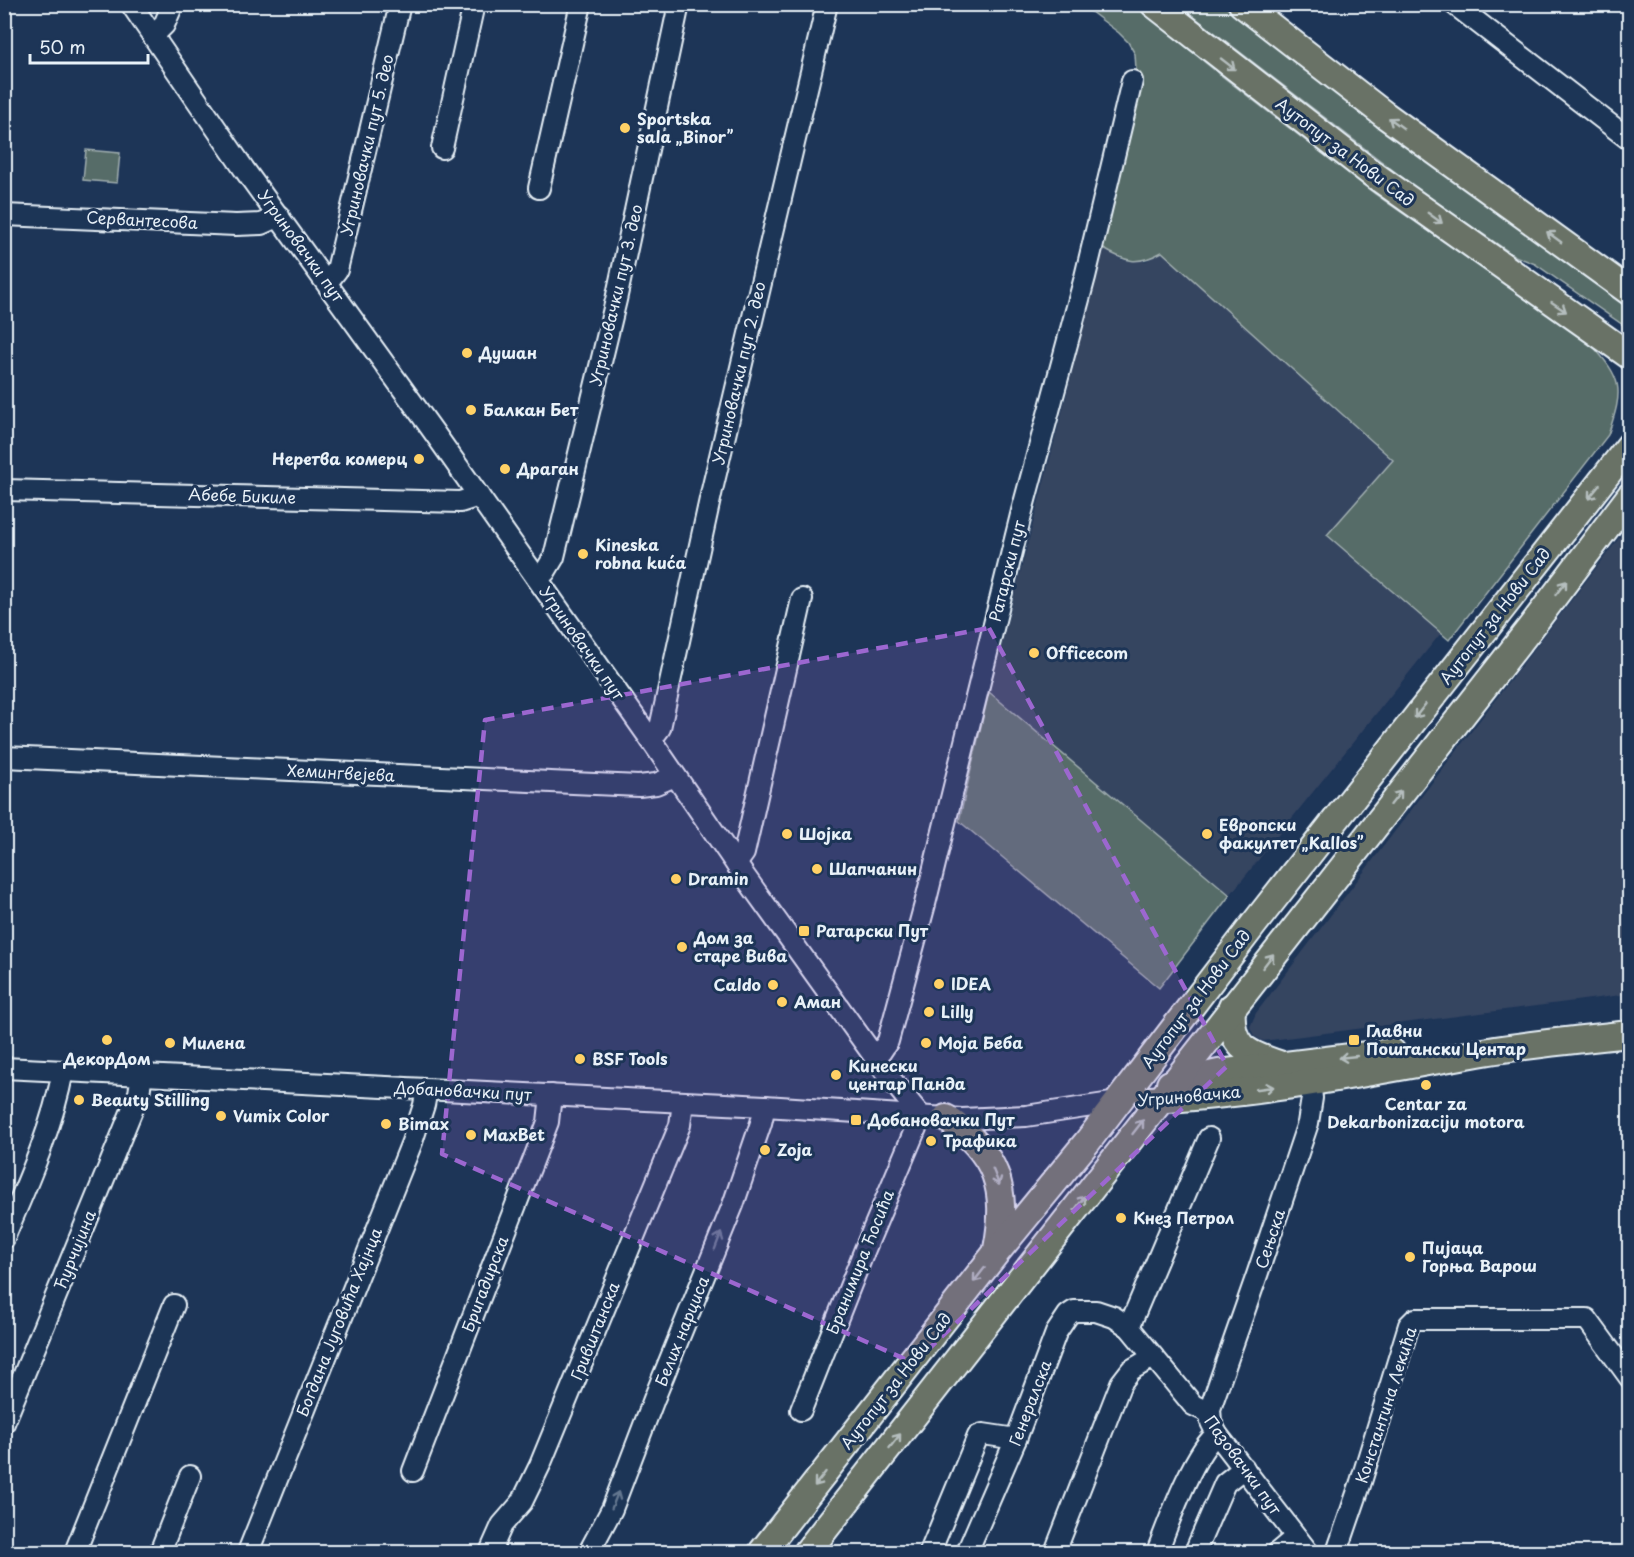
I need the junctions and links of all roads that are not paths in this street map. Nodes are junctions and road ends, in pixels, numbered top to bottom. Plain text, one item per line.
1 (131, 4) edge
2 (173, 4) edge
3 (400, 4) edge
4 (474, 4) edge
5 (581, 4) edge
6 (679, 4) edge
7 (827, 4) edge
8 (1154, 4) edge
9 (1242, 4) edge
10 (1454, 4) edge
11 (153, 36) junction
12 (1132, 81) dead end
13 (1629, 140) edge
14 (442, 148) dead end
15 (539, 188) dead end
16 (4, 215) edge
17 (279, 216) junction
18 (1602, 272) junction
19 (1629, 280) edge
20 (327, 283) junction
21 (1629, 292) edge
22 (1602, 337) junction
23 (1629, 356) edge
24 (1629, 374) edge
25 (1629, 445) edge
26 (4, 489) edge
27 (479, 496) junction
28 (1629, 496) edge
29 (537, 578) junction
30 (802, 599) dead end
31 (651, 740) junction
32 (4, 757) edge
33 (675, 776) junction
34 (736, 864) junction
35 (1232, 1007) junction
36 (1629, 1034) edge
37 (876, 1059) junction
38 (1282, 1065) junction
39 (4, 1068) edge
40 (63, 1071) junction
41 (1309, 1071) junction
42 (142, 1075) junction
43 (427, 1090) junction
44 (1166, 1091) junction
45 (551, 1095) junction
46 (683, 1102) junction
47 (1118, 1102) junction
48 (765, 1106) junction
49 (933, 1117) junction
50 (1209, 1138) dead end
51 (4, 1238) edge
52 (996, 1253) junction
53 (174, 1305) dead end
54 (1129, 1327) junction
55 (1153, 1357) junction
56 (1629, 1378) edge
57 (801, 1410) dead end
58 (1210, 1413) junction
59 (4, 1423) edge
60 (1216, 1434) junction
61 (1016, 1439) junction
62 (1244, 1468) junction
63 (413, 1471) dead end
64 (190, 1476) dead end
65 (1302, 1545) edge
66 (75, 1552) edge
67 (160, 1552) edge
68 (248, 1552) edge
69 (490, 1552) edge
70 (589, 1552) edge
71 (762, 1552) edge
72 (807, 1552) edge
73 (930, 1552) edge
74 (967, 1552) edge
75 (1055, 1552) edge
76 (1157, 1552) edge
77 (1195, 1552) edge
78 (1278, 1552) edge
79 (1337, 1552) edge

1 - 11 street, Угриновачки пут
2 - 11 street
3 - 20 street, Угриновачки пут 5. део
4 - 14 street
5 - 15 street
6 - 29 street, Угриновачки пут 3. део
7 - 31 street, Угриновачки пут 2. део
8 -> 22 main road, Аутопут за Нови Сад
18 -> 9 main road
10 - 13 street
11 - 17 street, Угриновачки пут
12 - 37 street, Ратарски пут
16 - 17 street, Сервантесова
17 - 20 street, Угриновачки пут
18 - 19 main road
18 - 21 main road
20 - 27 street, Угриновачки пут
22 - 23 main road, Аутопут за Нови Сад
22 - 24 main road
25 -> 47 main road, Аутопут за Нови Сад
26 - 27 street, Абебе Бикиле
27 - 29 street, Угриновачки пут
35 -> 28 main road, Аутопут за Нови Сад
29 - 31 street, Угриновачки пут
30 - 34 street
31 - 33 street, Угриновачки пут
32 - 33 street, Хемингвејева
33 - 34 street, Угриновачки пут
34 - 37 street, Угриновачки пут
35 - 38 main road
35 - 44 main road, Аутопут за Нови Сад
36 - 41 main road, Угриновачка
37 - 49 street, Угриновачки пут
38 - 41 main road, Угриновачка
38 - 44 main road, Угриновачка
39 - 40 street, Добановачки пут
40 - 42 street, Добановачки пут
40 - 51 street
44 -> 41 main road, Угриновачка
41 - 58 street, Сењска
42 - 43 street, Добановачки пут
42 - 59 street, Ћурчијина
43 - 45 street, Добановачки пут
43 - 68 street, Богдана Југовића Хајнца
44 - 47 main road, Угриновачка
72 -> 44 main road, Аутопут за Нови Сад
45 - 46 street, Добановачки пут
45 - 63 street, Бригадирска
46 - 48 street, Добановачки пут
46 - 69 street, Гривштанска
47 - 49 street
47 - 52 main road, Аутопут за Нови Сад
48 - 49 street, Добановачки пут
70 -> 48 street, Белих нарциса
49 -> 52 main road
49 - 57 street, Бранимира Ћосића
50 - 54 street
52 -> 71 main road, Аутопут за Нови Сад
53 - 66 street
54 - 55 street, Пазовачки пут
54 - 61 street, Генералска
55 - 58 street, Пазовачки пут
55 - 75 street
56 - 79 street, Константина Лекића
58 - 60 street, Пазовачки пут
60 - 62 street, Пазовачки пут
60 - 76 street
61 - 73 street
61 - 74 street, Генералска
62 - 65 street, Пазовачки пут
62 - 77 street
64 - 67 street
65 - 78 street

